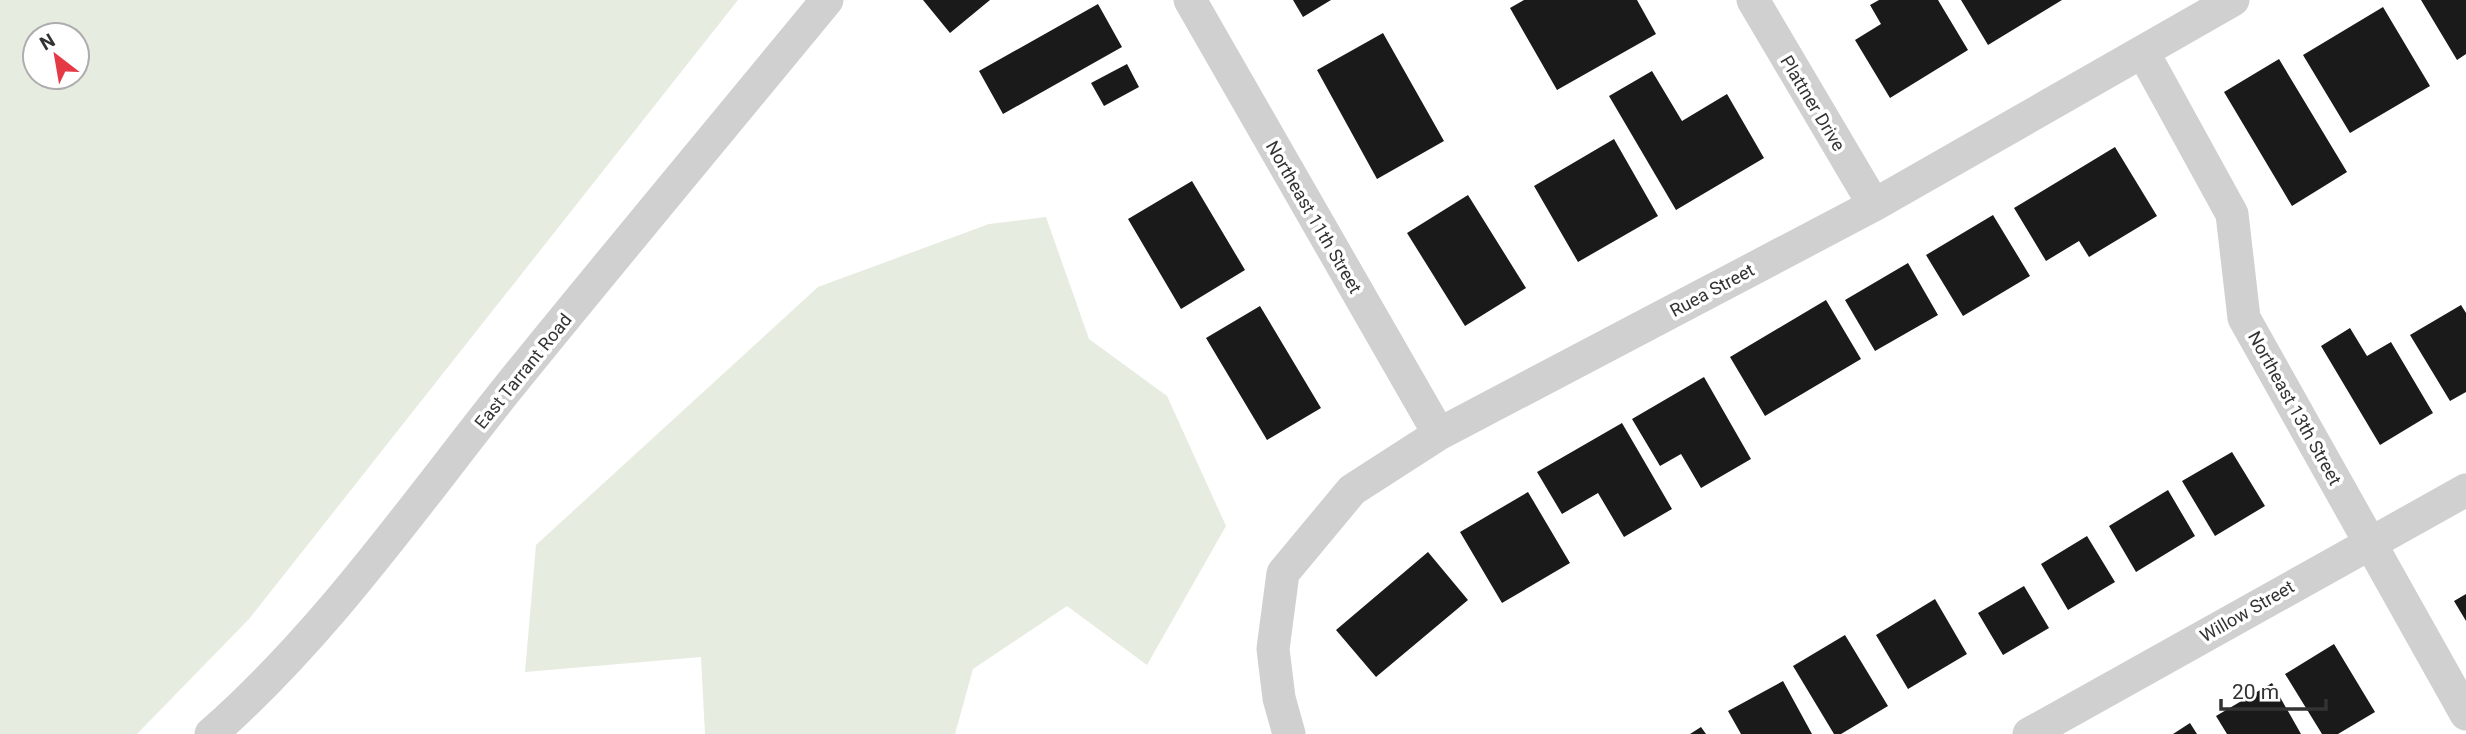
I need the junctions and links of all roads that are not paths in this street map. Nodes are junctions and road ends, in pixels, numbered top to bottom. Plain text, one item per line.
1 (827, 0) edge
2 (1190, 0) edge
3 (1753, 0) edge
4 (2233, 0) edge
5 (2143, 52) junction
6 (1874, 205) junction
7 (1438, 434) junction
8 (2466, 489) edge
9 (2370, 541) junction
10 (2466, 714) edge
11 (211, 734) edge
12 (1289, 734) edge
13 (2029, 734) edge

1 - 11 street, East Tarrant Road
2 - 7 street, Northeast 11th Street
3 - 6 street, Plattner Drive
4 - 5 street, Ruea Street
5 - 6 street, Ruea Street
5 - 9 street, Northeast 13th Street
6 - 7 street, Ruea Street
7 - 12 street, Ruea Street
8 - 9 street, Willow Street
9 - 10 street, Northeast 13th Street
9 - 13 street, Willow Street

